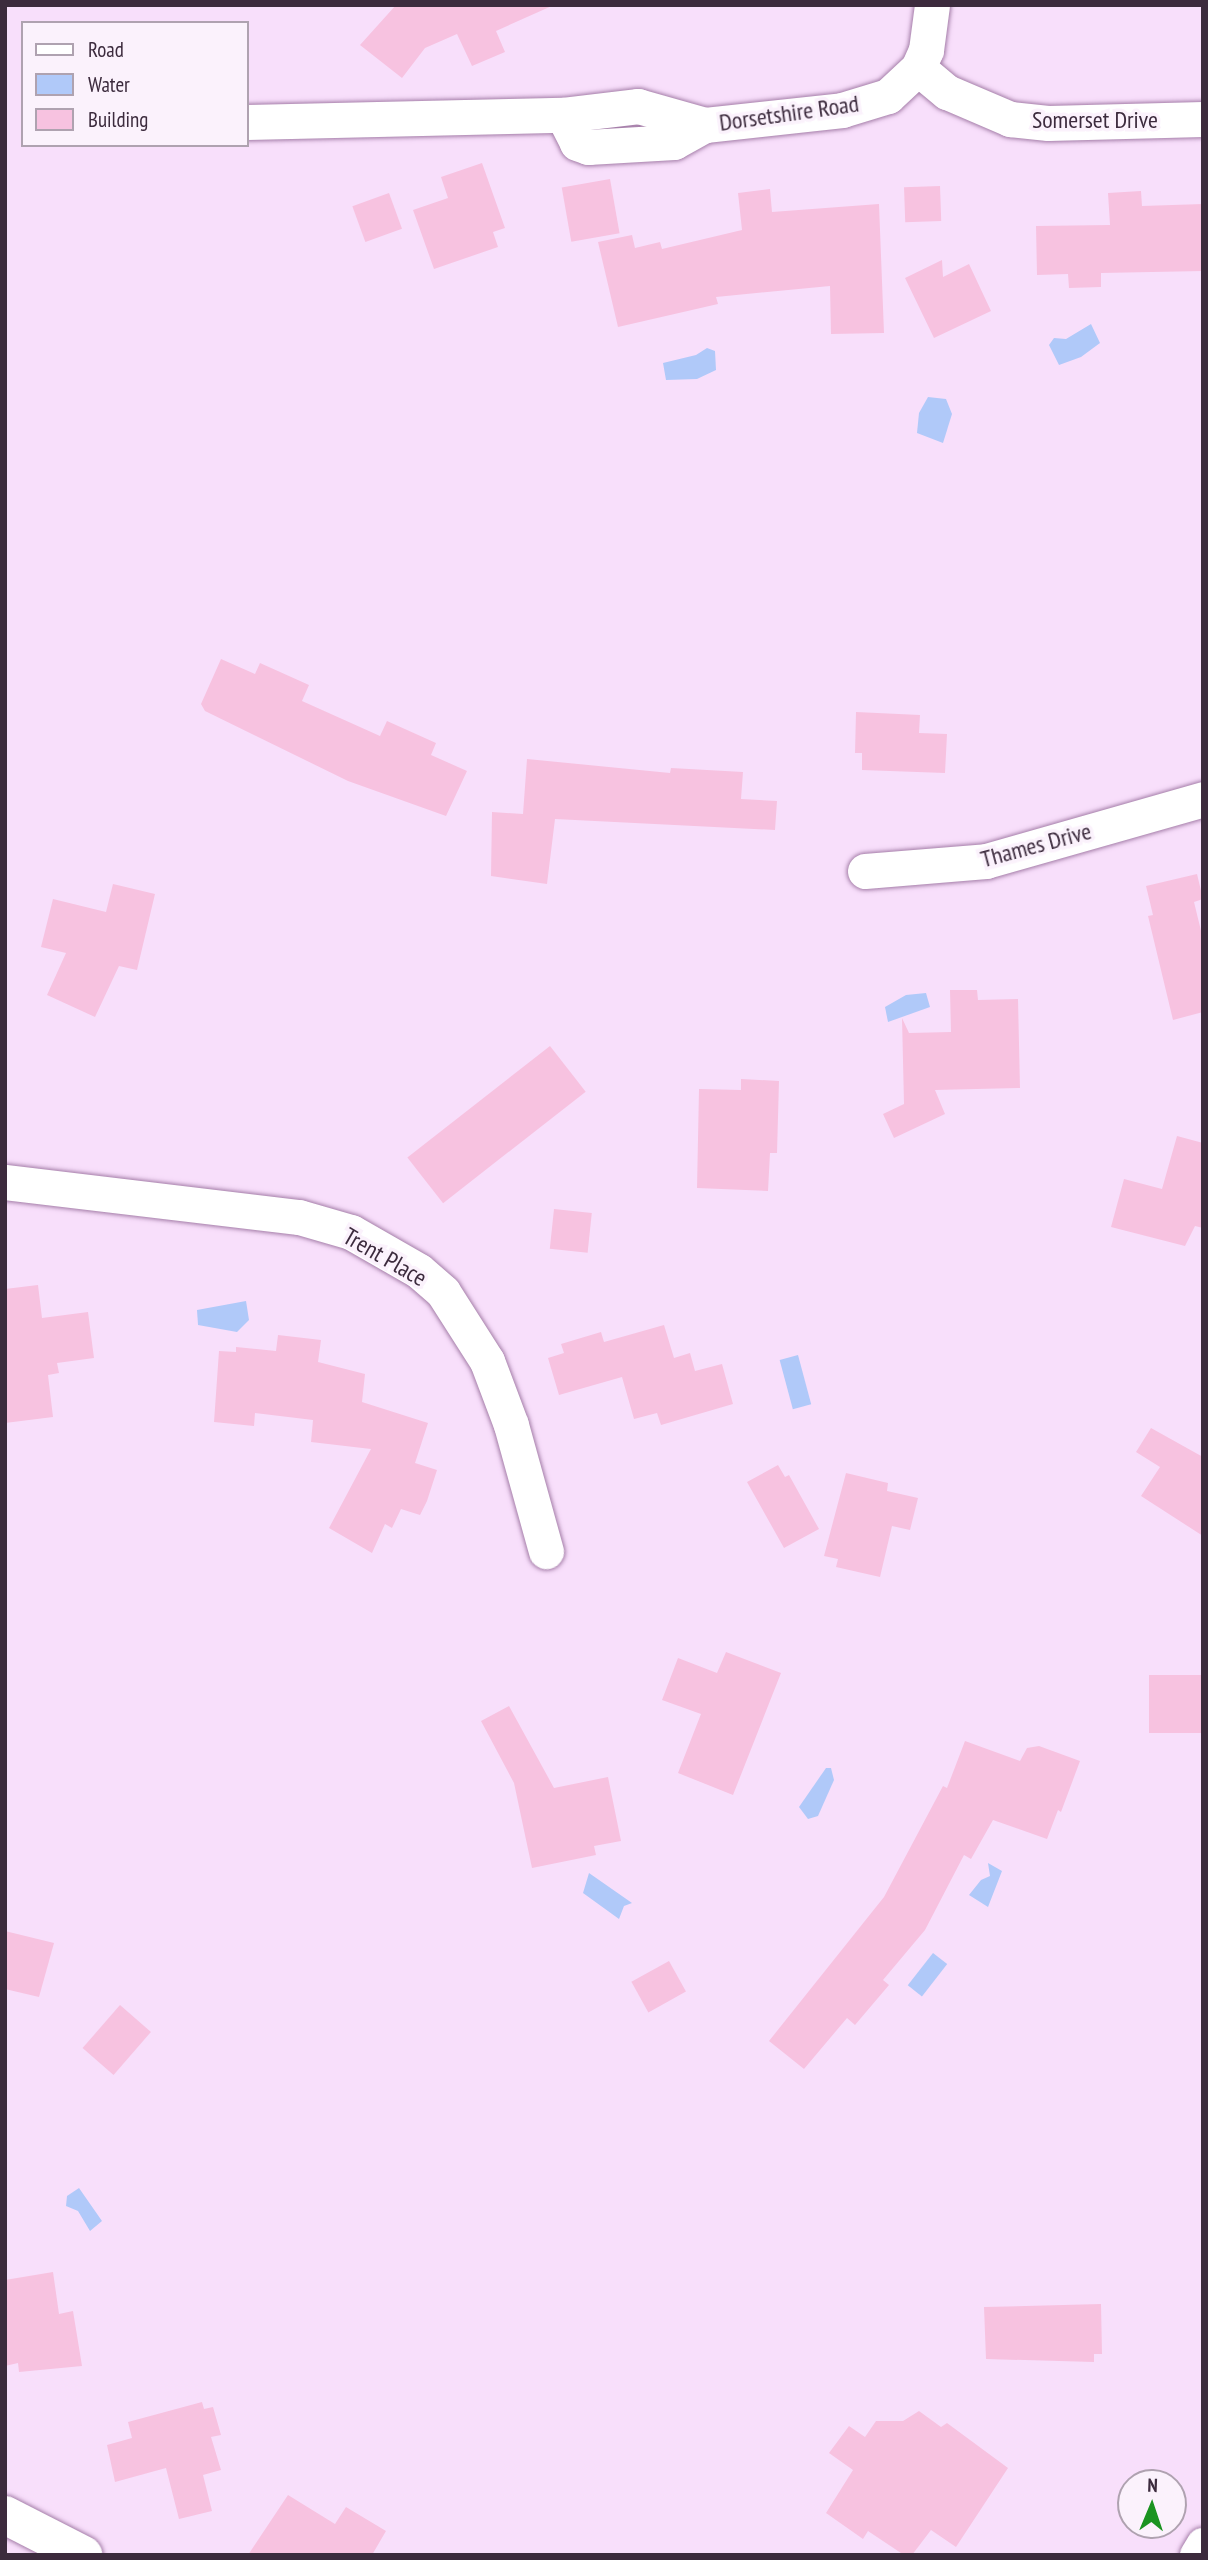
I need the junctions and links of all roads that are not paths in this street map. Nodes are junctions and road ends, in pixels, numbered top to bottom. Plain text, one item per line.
1 (932, 5) edge
2 (918, 68) junction
3 (1203, 119) edge
4 (248, 122) edge
5 (1203, 799) edge
6 (865, 871) dead end
7 (5, 1182) edge
8 (546, 1551) dead end
9 (5, 2515) edge
10 (1203, 2545) edge
11 (83, 2555) edge
12 (1197, 2555) edge

1 - 2 street
2 - 3 street, Somerset Drive
2 - 4 street, Dorsetshire Road
5 - 6 street, Thames Drive
7 - 8 street, Trent Place
9 - 11 street
10 - 12 street

